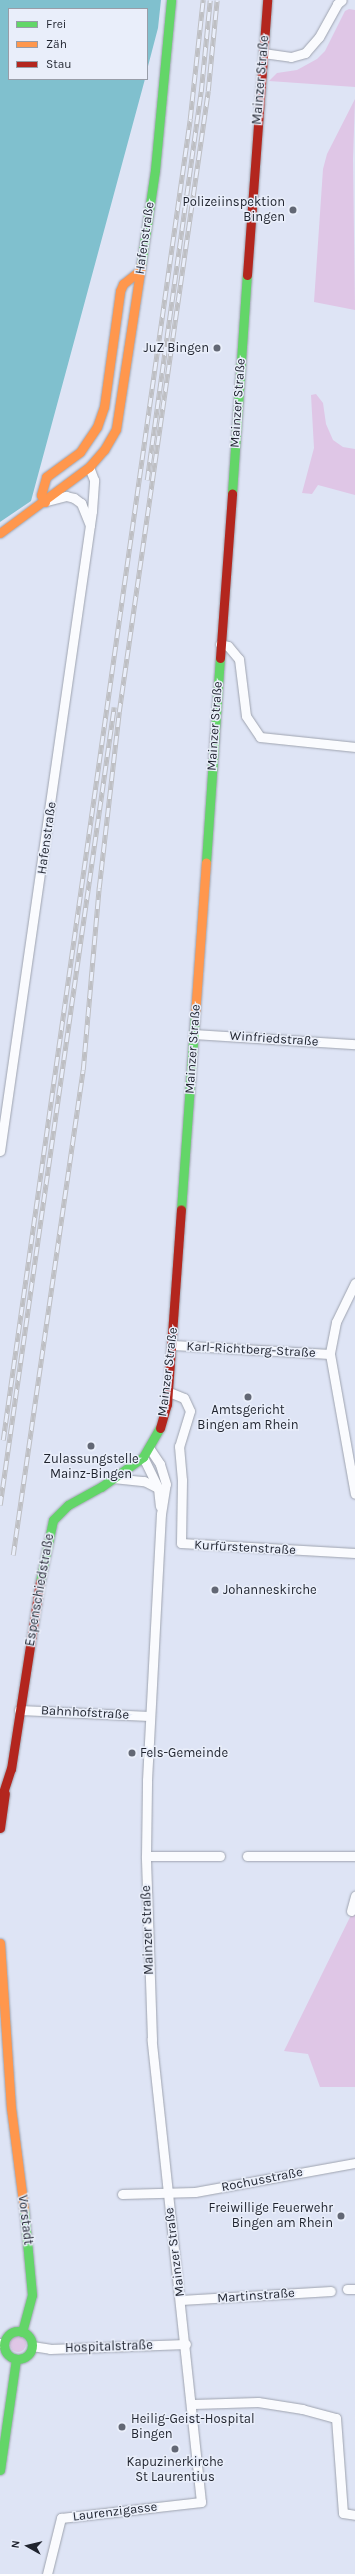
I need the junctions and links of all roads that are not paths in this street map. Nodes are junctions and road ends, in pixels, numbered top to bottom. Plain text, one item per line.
1 (171, 0) edge
2 (267, 0) edge
3 (342, 0) edge
4 (263, 53) junction
5 (140, 270) junction
6 (88, 467) junction
7 (45, 502) junction
8 (90, 525) junction
9 (0, 533) edge
10 (220, 644) junction
11 (355, 747) edge
12 (194, 1034) junction
13 (355, 1044) edge
14 (0, 1151) edge
15 (355, 1283) edge
16 (173, 1345) junction
17 (330, 1354) junction
18 (169, 1392) junction
19 (150, 1449) junction
20 (143, 1457) junction
21 (113, 1478) junction
22 (158, 1488) junction
23 (355, 1494) edge
24 (161, 1514) junction
25 (355, 1553) edge
26 (19, 1710) junction
27 (150, 1716) junction
28 (5, 1791) junction
29 (0, 1802) edge
30 (0, 1828) edge
31 (146, 1856) junction
32 (220, 1856) dead end
33 (247, 1856) dead end
34 (355, 1856) edge
35 (355, 1896) edge
36 (351, 1911) dead end
37 (0, 1943) edge
38 (7, 2043) junction
39 (0, 2059) edge
40 (0, 2086) edge
41 (11, 2108) junction
42 (355, 2163) edge
43 (168, 2192) junction
44 (122, 2194) dead end
45 (331, 2291) dead end
46 (181, 2300) junction
47 (22, 2332) junction
48 (2, 2343) edge
49 (186, 2344) junction
50 (32, 2346) junction
51 (16, 2359) junction
52 (193, 2404) junction
53 (0, 2470) edge
54 (201, 2502) joint
55 (355, 2515) edge
56 (47, 2574) edge

1 - 5 main road, Hafenstraße
2 - 4 main road, Mainzer Straße
3 - 4 street
4 - 10 main road, Mainzer Straße
5 - 6 main road, Hafenstraße
5 - 7 main road
6 - 7 main road, Hafenstraße
6 - 8 street, Hafenstraße
7 - 8 street, Hafenstraße
7 - 9 main road, Hafenstraße
8 - 14 street, Hafenstraße
10 - 11 street
10 - 12 main road, Mainzer Straße
12 - 13 street, Winfriedstraße
12 - 16 main road, Mainzer Straße
15 - 17 street
16 - 17 street, Karl-Richtberg-Straße
16 - 18 main road, Mainzer Straße
17 - 23 street
18 - 19 main road, Mainzer Straße
18 - 25 street, Kurfürstenstraße
19 - 20 main road, Mainzer Straße
19 - 24 street, Mainzer Straße
20 - 21 main road, Espenschiedstraße
20 - 22 street, Mainzer Straße
21 - 22 street
21 - 26 main road, Espenschiedstraße
22 - 24 street, Mainzer Straße
24 - 27 street, Mainzer Straße
26 - 27 street, Bahnhofstraße
26 - 28 main road, Espenschiedstraße
27 - 31 street, Mainzer Straße
28 - 29 main road
28 - 30 main road
31 - 32 street
31 - 43 street, Mainzer Straße
33 - 34 street
35 - 36 street
37 - 38 main road, Vorstadt
38 - 39 main road
38 - 41 main road, Vorstadt
40 - 41 main road, Vorstadt
41 - 47 main road, Vorstadt
42 - 43 street, Rochusstraße
43 - 44 street, Rochusstraße
43 - 46 street, Mainzer Straße
45 - 46 street, Martinstraße
46 - 49 street, Mainzer Straße
47 - 48 main road
47 - 50 main road
48 - 51 main road
49 - 50 street, Hospitalstraße
49 - 52 street, Mainzer Straße
50 - 51 main road
51 - 53 main road
52 - 54 street, Mainzer Straße
52 - 55 street
54 - 56 street, Laurenzigasse

